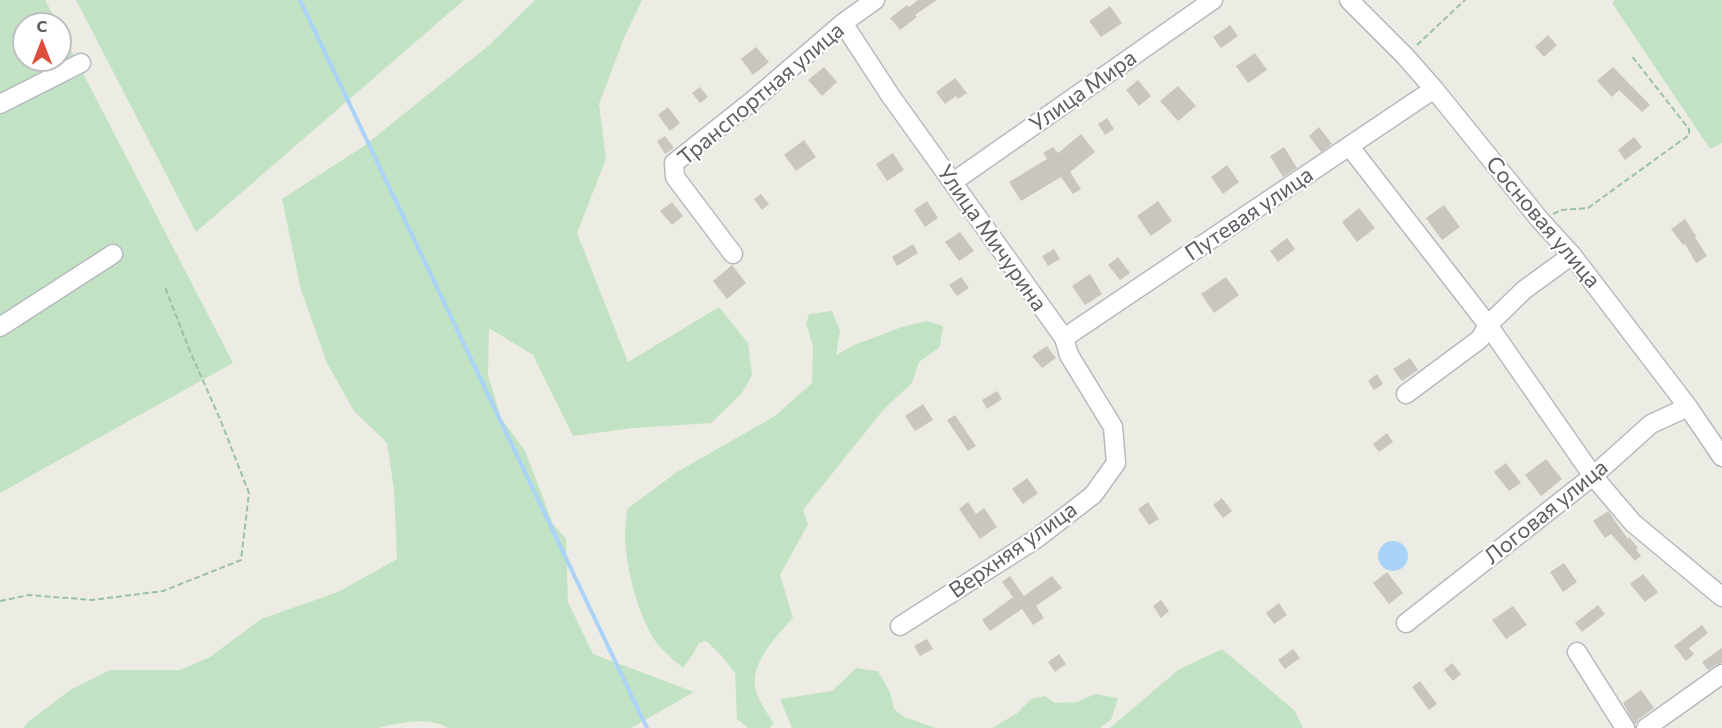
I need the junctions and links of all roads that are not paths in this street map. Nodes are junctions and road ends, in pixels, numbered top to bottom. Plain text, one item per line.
1 (875, 0) edge
2 (1213, 0) edge
3 (1348, 0) edge
4 (843, 23) junction
5 (81, 63) dead end
6 (1434, 89) junction
7 (0, 104) edge
8 (1350, 147) junction
9 (953, 182) junction
10 (114, 254) dead end
11 (733, 254) dead end
12 (1572, 255) junction
13 (1488, 326) junction
14 (0, 327) edge
15 (1064, 338) junction
16 (1406, 394) dead end
17 (1688, 407) junction
18 (1722, 457) edge
19 (1116, 463) joint
20 (1593, 476) junction
21 (1722, 597) edge
22 (1406, 623) dead end
23 (900, 626) dead end
24 (1577, 652) dead end
25 (1722, 674) edge
26 (1625, 728) edge
27 (1646, 728) edge

1 - 4 street, Транспортная улица
2 - 9 street, Улица Мира
3 - 6 street, Сосновая улица
4 - 9 street, Улица Мичурина
4 - 11 street, Транспортная улица
5 - 7 street
6 - 8 street, Путевая улица
6 - 12 street, Сосновая улица
8 - 13 street
8 - 15 street, Путевая улица
9 - 15 street, Улица Мичурина
10 - 14 street
12 - 13 street
12 - 17 street, Сосновая улица
13 - 16 street
13 - 20 street
15 - 19 street, Улица Мичурина
17 - 18 street, Сосновая улица
17 - 20 street, Логовая улица
19 - 23 street, Верхняя улица
20 - 21 street
20 - 22 street, Логовая улица
24 - 26 street
25 - 27 street

